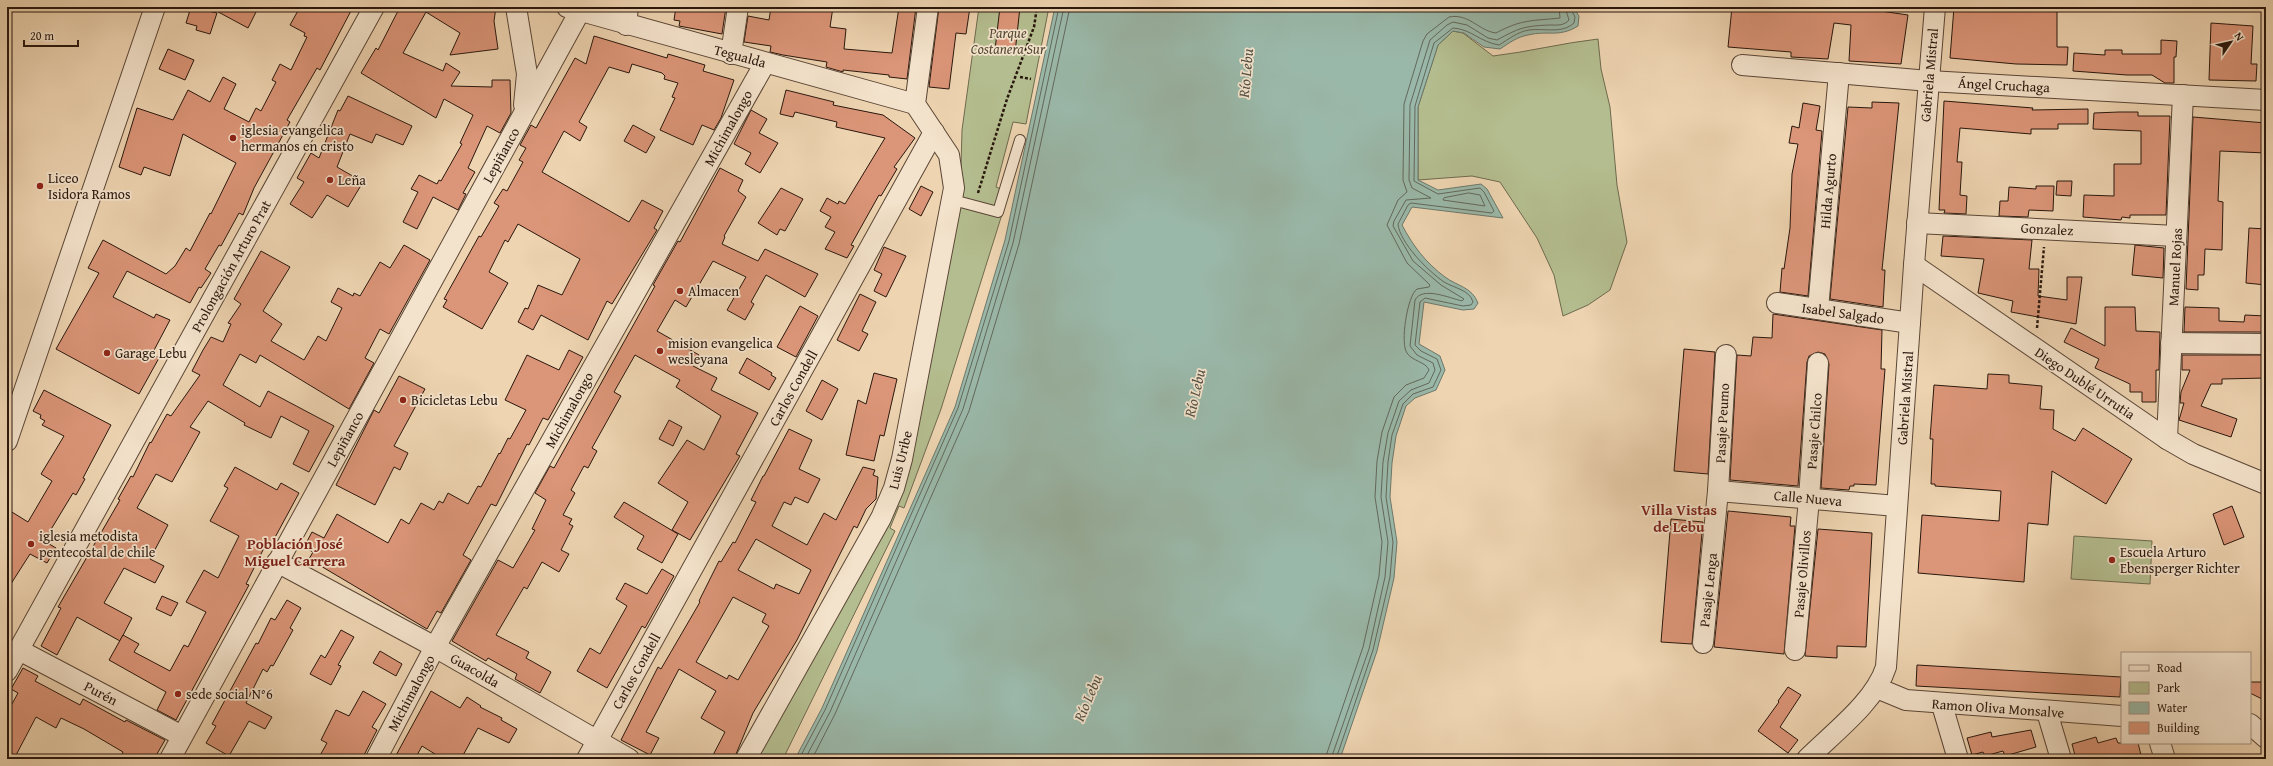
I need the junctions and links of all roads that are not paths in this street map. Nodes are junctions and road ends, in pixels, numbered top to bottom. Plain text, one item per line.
1 (155, 7) edge
2 (374, 7) edge
3 (516, 7) edge
4 (738, 7) edge
5 (928, 7) edge
6 (1935, 7) edge
7 (574, 9) edge
8 (627, 16) edge
9 (731, 54) junction
10 (765, 63) junction
11 (1742, 65) dead end
12 (1839, 73) junction
13 (1929, 81) junction
14 (2183, 95) junction
15 (2266, 100) edge
16 (915, 104) junction
17 (521, 119) junction
18 (934, 132) junction
19 (1020, 140) dead end
20 (952, 200) junction
21 (1917, 223) junction
22 (2176, 236) junction
23 (1914, 265) junction
24 (1777, 303) dead end
25 (1818, 309) junction
26 (1910, 323) junction
27 (2171, 343) junction
28 (2266, 344) edge
29 (1726, 355) dead end
30 (1818, 363) dead end
31 (10, 420) edge
32 (2167, 439) junction
33 (7, 441) edge
34 (2266, 484) edge
35 (1718, 491) junction
36 (1809, 498) junction
37 (1897, 506) junction
38 (277, 562) junction
39 (1703, 642) dead end
40 (435, 647) junction
41 (19, 650) junction
42 (1795, 650) dead end
43 (7, 671) edge
44 (1877, 688) junction
45 (1942, 705) junction
46 (2047, 712) junction
47 (2121, 716) edge
48 (2251, 725) edge
49 (182, 736) junction
50 (2266, 738) edge
51 (597, 741) junction
52 (2160, 744) edge
53 (170, 759) edge
54 (376, 759) edge
55 (587, 759) edge
56 (629, 759) edge
57 (746, 759) edge
58 (1807, 759) edge
59 (1958, 759) edge
60 (2061, 759) edge
61 (2165, 759) edge

1 - 31 street
2 - 41 street, Prolongación Arturo Prat
3 - 17 street, Lepiñanco
4 - 9 street
5 - 16 street
6 - 13 street, Gabriela Mistral
7 - 8 street, Tegualda
7 - 17 street, Lepiñanco
8 - 9 street, Tegualda
9 - 10 street, Tegualda
10 - 16 street, Tegualda
10 - 40 street, Michimalongo
11 - 12 street, Ángel Cruchaga
12 - 13 street, Ángel Cruchaga
12 - 25 street, Hilda Agurto
13 - 14 street, Ángel Cruchaga
13 - 21 street, Gabriela Mistral
14 - 15 street, Ángel Cruchaga
14 - 22 street, Manuel Rojas
16 - 18 street
17 - 38 street, Lepiñanco
18 - 20 street, Luis Uribe
18 - 51 street, Carlos Condell
19 - 20 lane
20 - 57 street, Luis Uribe
21 - 22 street, Gonzalez
21 - 23 street, Gabriela Mistral
22 - 27 street, Manuel Rojas
23 - 26 street, Gabriela Mistral
23 - 32 street, Diego Dublé Urrutia
24 - 25 street, Isabel Salgado
25 - 26 street, Isabel Salgado
26 - 37 street, Gabriela Mistral
27 - 28 street
27 - 32 street, Manuel Rojas
29 - 35 street, Pasaje Peumo
30 - 36 street, Pasaje Chilco
31 - 33 street
32 - 34 street, Diego Dublé Urrutia
35 - 36 street, Calle Nueva
35 - 39 street, Pasaje Lenga
36 - 37 street, Calle Nueva
36 - 42 street, Pasaje Olivillos
37 - 44 street, Gabriela Mistral
38 - 40 street, Guacolda
38 - 49 street, Lepiñanco
40 - 51 street, Guacolda
40 - 54 street, Michimalongo
41 - 43 street, Prolongación Arturo Prat
41 - 49 street, Purén
44 - 45 street, Ramon Oliva Monsalve
44 - 58 street, Gabriela Mistral
45 - 46 street, Ramon Oliva Monsalve
45 - 59 street
46 - 47 street, Ramon Oliva Monsalve
46 - 60 street
48 - 50 street
49 - 53 street, Lepiñanco
51 - 55 street, Carlos Condell
51 - 56 street, Guacolda
52 - 61 street

